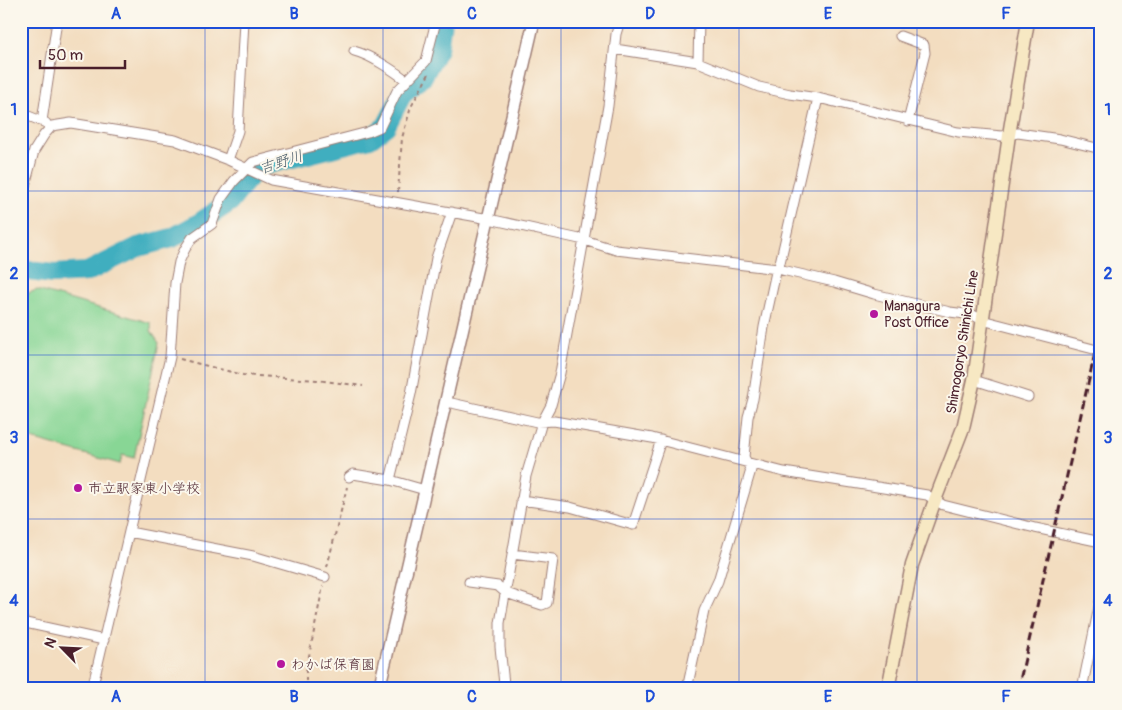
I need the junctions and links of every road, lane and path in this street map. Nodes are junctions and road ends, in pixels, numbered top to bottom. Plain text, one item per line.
1 (57, 21) edge
2 (244, 21) edge
3 (436, 21) edge
4 (534, 21) edge
5 (620, 21) edge
6 (699, 21) edge
7 (1028, 21) edge
8 (900, 36) dead end
9 (615, 49) junction
10 (354, 51) dead end
11 (698, 62) junction
12 (431, 72) dead end
13 (407, 81) junction
14 (818, 98) junction
15 (21, 112) edge
16 (42, 121) junction
17 (908, 121) junction
18 (52, 126) junction
19 (1009, 135) junction
20 (1101, 149) edge
21 (228, 160) junction
22 (246, 168) junction
23 (21, 201) edge
24 (395, 202) junction
25 (452, 212) junction
26 (489, 219) junction
27 (584, 240) junction
28 (778, 269) junction
29 (982, 320) junction
30 (1101, 351) edge
31 (170, 357) junction
32 (974, 380) junction
33 (364, 386) dead end
34 (1028, 398) dead end
35 (447, 402) junction
36 (542, 422) junction
37 (661, 440) junction
38 (747, 463) junction
39 (349, 477) dead end
40 (390, 480) junction
41 (425, 490) junction
42 (521, 500) junction
43 (935, 500) junction
44 (129, 532) junction
45 (1101, 542) edge
46 (512, 554) junction
47 (325, 577) dead end
48 (469, 582) dead end
49 (506, 593) junction
50 (1101, 597) edge
51 (21, 622) edge
52 (104, 640) junction
53 (506, 687) edge
54 (92, 689) edge
55 (379, 689) edge
56 (687, 689) edge
57 (888, 689) edge
58 (1082, 689) edge

1 - 16 street
2 - 21 street
3 - 13 street
4 - 26 street
5 - 9 street
6 - 11 street
7 - 19 main road, Shimogoryo Shinichi Line
8 - 17 street
9 - 11 street
9 - 27 street
10 - 13 street
11 - 14 street
12 - 24 path
13 - 22 street
14 - 17 street
14 - 28 street
15 - 16 street
16 - 18 street
17 - 19 street
18 - 21 street
18 - 23 street
19 - 20 street
19 - 29 main road, Shimogoryo Shinichi Line
21 - 22 street
22 - 24 street
22 - 31 street
24 - 25 street
25 - 26 street
25 - 40 street
26 - 27 street
26 - 35 street
27 - 28 street
27 - 36 street
28 - 29 street
28 - 38 street
29 - 30 street
29 - 32 main road, Shimogoryo Shinichi Line
31 - 33 path
31 - 44 street
32 - 34 street
32 - 43 main road, Shimogoryo Shinichi Line
35 - 36 street
35 - 41 street
36 - 37 street
36 - 42 street
37 - 38 street
37 - 42 street
38 - 43 street
38 - 56 street
39 - 40 street
40 - 41 street
41 - 55 street
42 - 46 street
43 - 45 street
43 - 57 main road, Shimogoryo Shinichi Line
44 - 47 street
44 - 52 street
46 - 49 street
46 - 49 street
48 - 49 street
49 - 53 street
50 - 58 street
51 - 52 street
52 - 54 street

